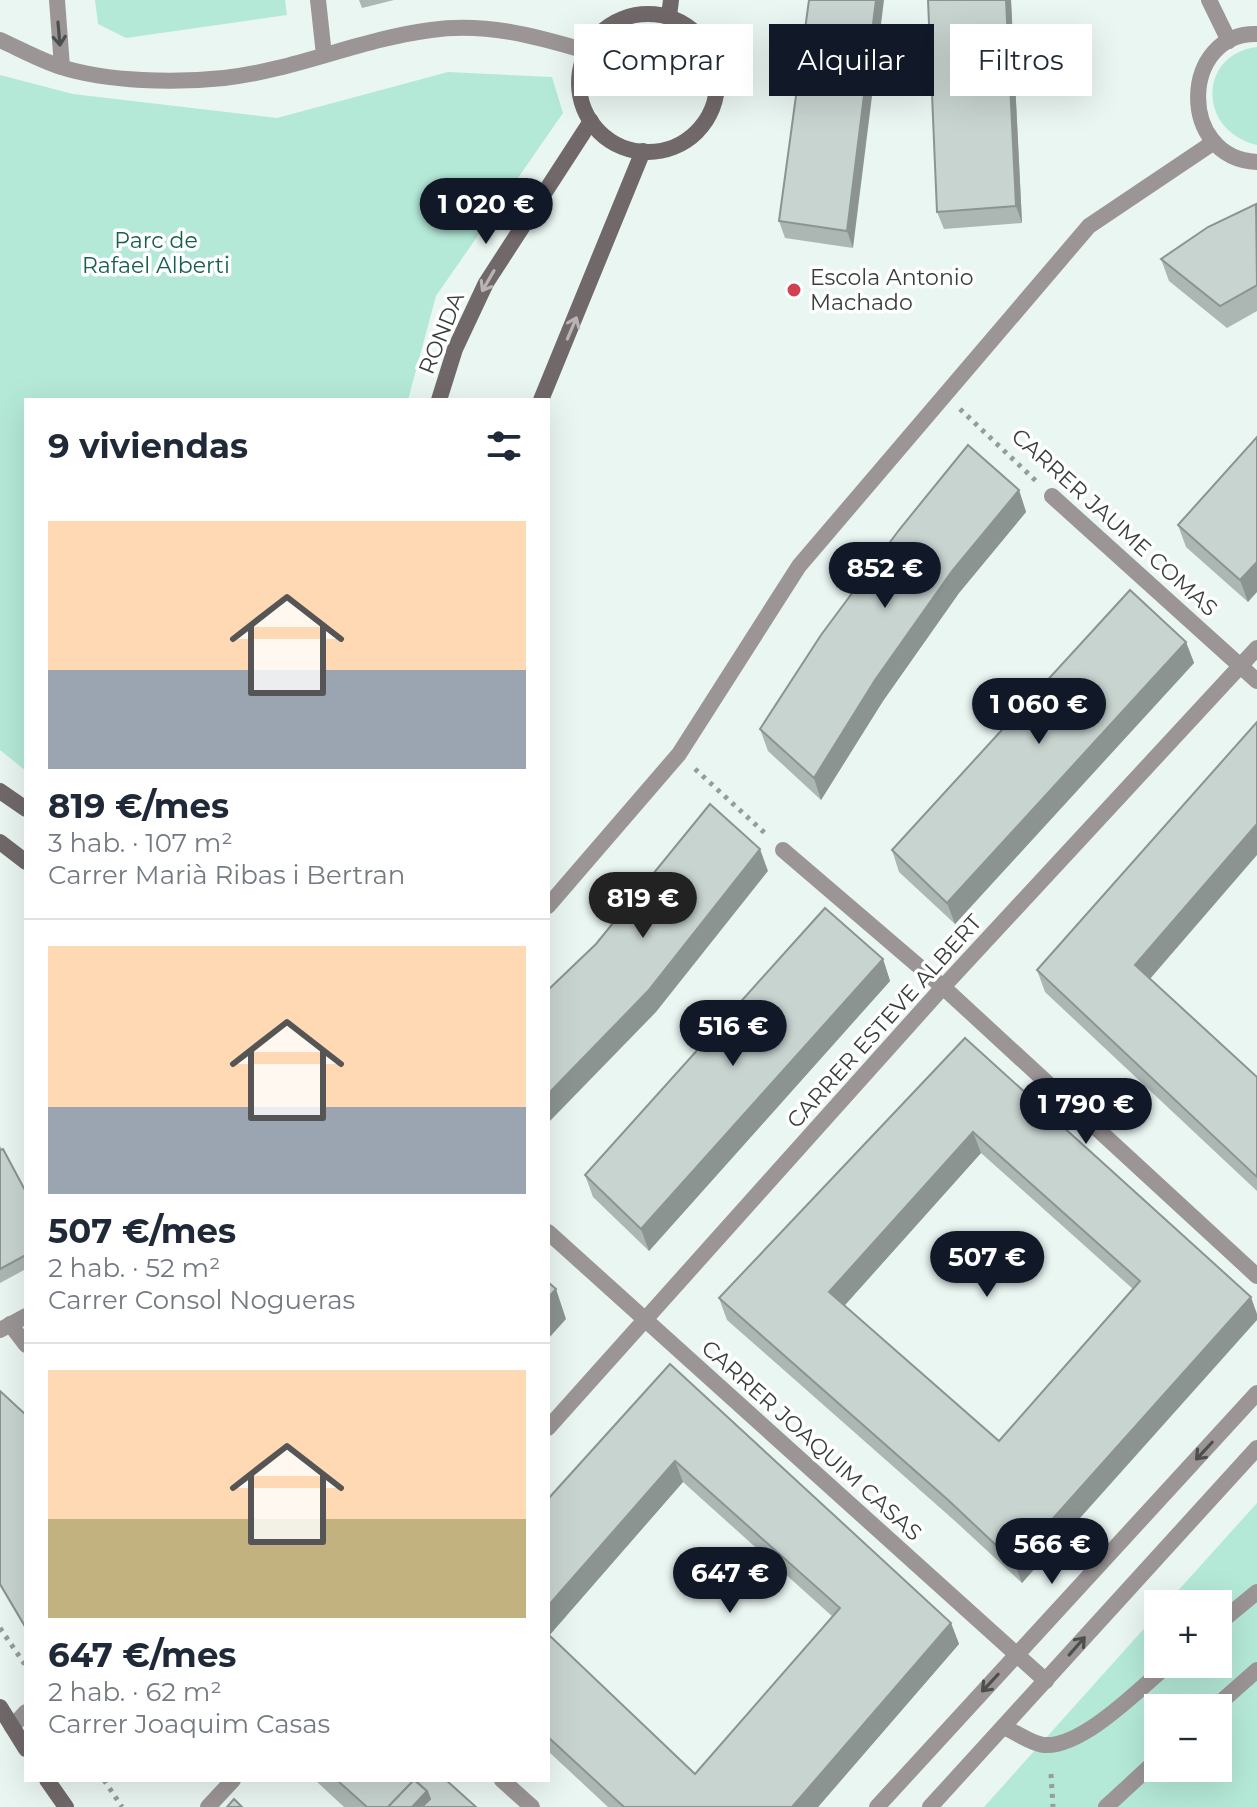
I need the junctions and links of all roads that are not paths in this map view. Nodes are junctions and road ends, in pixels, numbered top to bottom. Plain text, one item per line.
1 (57, 0) edge
2 (318, 0) edge
3 (1209, 0) edge
4 (670, 8) edge
5 (614, 24) edge
6 (1257, 34) edge
7 (0, 40) edge
8 (1229, 41) junction
9 (574, 47) edge
10 (324, 55) junction
11 (62, 67) junction
12 (580, 96) edge
13 (591, 121) junction
14 (1214, 142) junction
15 (643, 151) junction
16 (1257, 162) edge
17 (440, 398) edge
18 (542, 398) edge
19 (1052, 496) road end
20 (1257, 648) edge
21 (1240, 666) junction
22 (1257, 681) edge
23 (0, 791) edge
24 (24, 808) edge
25 (0, 842) edge
26 (783, 850) road end
27 (24, 860) edge
28 (550, 904) edge
29 (943, 987) junction
30 (550, 1234) edge
31 (1257, 1276) edge
32 (24, 1317) edge
33 (644, 1319) junction
34 (5, 1327) edge
35 (24, 1343) edge
36 (1257, 1393) edge
37 (550, 1426) edge
38 (1257, 1448) edge
39 (1257, 1592) edge
40 (1232, 1613) edge
41 (1016, 1655) junction
42 (1257, 1670) edge
43 (1152, 1678) edge
44 (1046, 1681) junction
45 (1230, 1694) edge
46 (0, 1707) edge
47 (24, 1714) edge
48 (12, 1727) junction
49 (1004, 1727) junction
50 (24, 1746) edge
51 (1144, 1772) edge
52 (48, 1782) edge
53 (231, 1782) edge
54 (504, 1782) edge
55 (66, 1807) edge
56 (208, 1807) edge
57 (532, 1807) edge
58 (877, 1807) edge
59 (930, 1807) edge
60 (1106, 1807) edge

1 -> 11 street
2 - 10 street
3 - 8 street
4 - 5 street
4 - 15 street
6 - 8 street
7 - 11 street
8 - 14 street
9 - 10 street
10 - 11 street
12 - 13 street
13 - 15 street
13 -> 17 street, RONDA
14 - 16 street
14 - 28 street
18 -> 15 street
19 - 21 street, CARRER JAUME COMAS
20 - 21 street, CARRER ESTEVE ALBERT
21 - 22 street, CARRER JAUME COMAS
21 - 29 street, CARRER ESTEVE ALBERT
23 - 24 street
25 - 27 street
26 - 29 street
29 - 31 street
29 - 33 street, CARRER ESTEVE ALBERT
30 - 33 street, CARRER JOAQUIM CASAS
32 - 34 street
33 - 37 street, CARRER ESTEVE ALBERT
33 - 41 street, CARRER JOAQUIM CASAS
34 - 35 street
36 -> 41 street
44 -> 38 street
39 - 40 street
41 - 44 street, CARRER JOAQUIM CASAS
41 -> 58 street
42 - 45 street
43 - 49 street
44 - 49 street
46 - 48 street
47 - 48 street
48 - 50 street
49 - 59 street
51 - 60 street
52 - 55 street
53 - 56 street
54 - 57 street

